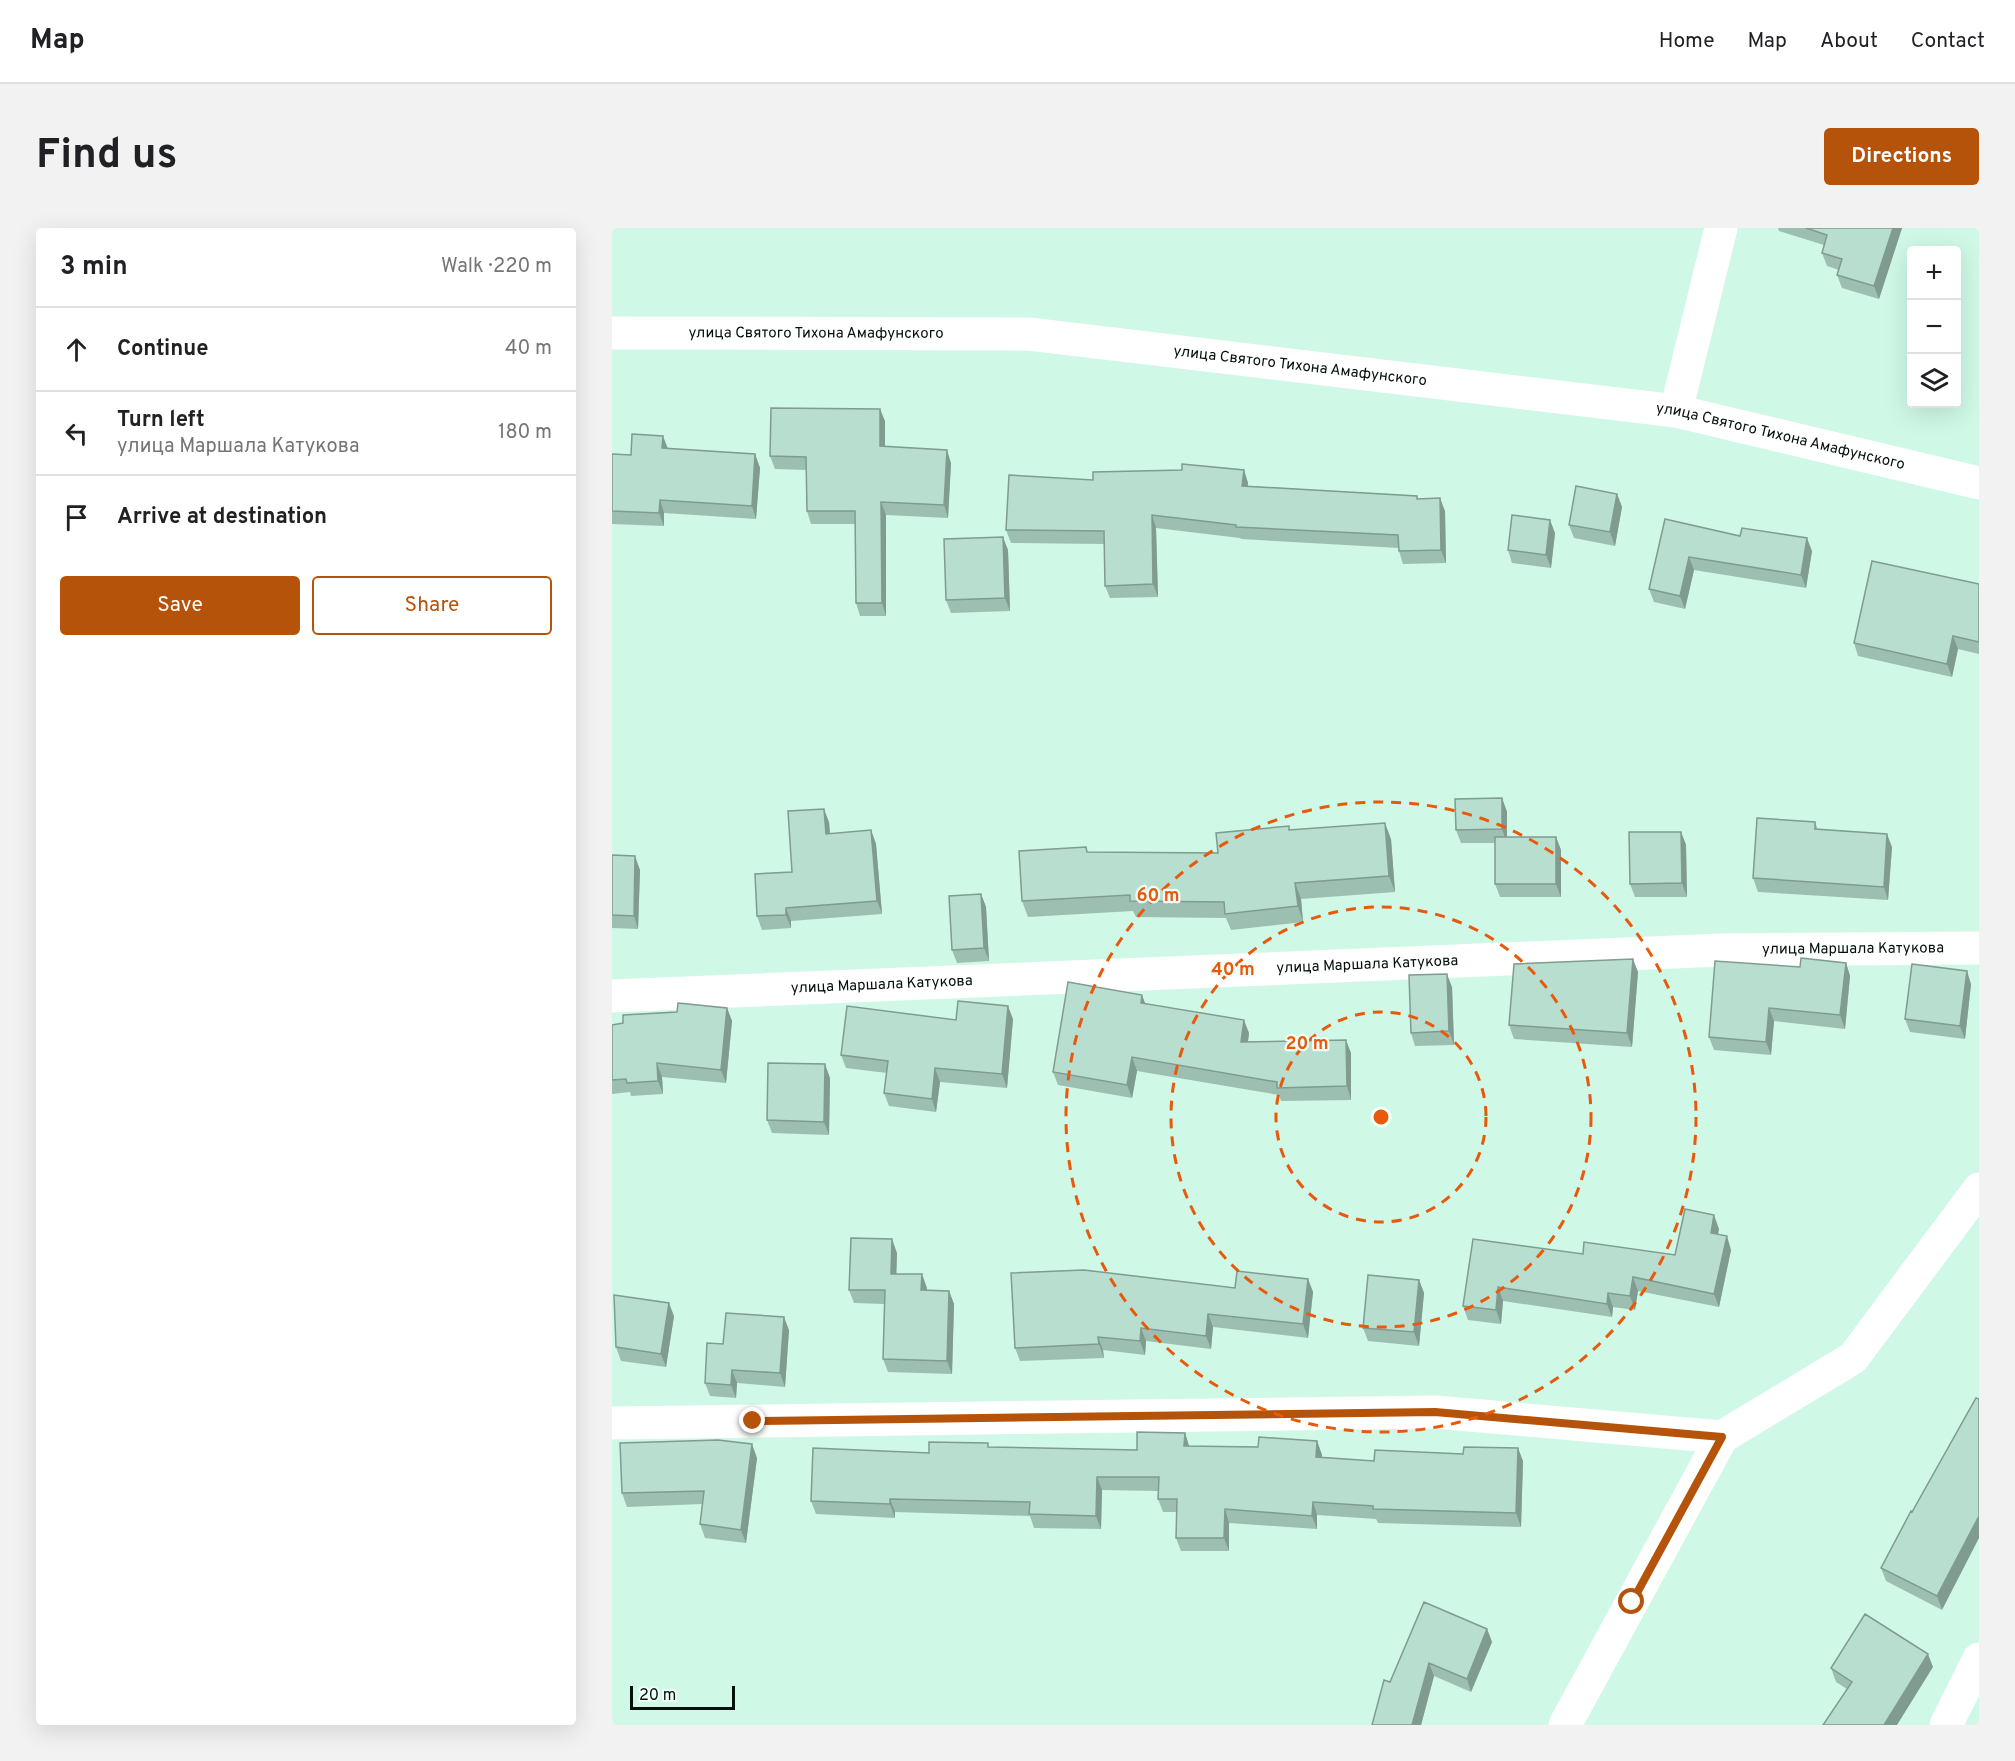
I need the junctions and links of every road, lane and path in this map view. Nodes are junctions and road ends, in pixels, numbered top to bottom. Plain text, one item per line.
1 (1721, 228) edge
2 (612, 333) edge
3 (1676, 411) junction
4 (1979, 483) edge
5 (1979, 948) edge
6 (612, 996) edge
7 (1979, 1189) edge
8 (612, 1423) edge
9 (1722, 1437) junction
10 (1979, 1659) edge
11 (1565, 1725) edge
12 (1946, 1725) edge

1 - 3 street
2 - 3 street, улица Святого Тихона Амафунского
3 - 4 street, улица Святого Тихона Амафунского
5 - 6 street, улица Маршала Катукова
7 - 9 street
8 - 9 street
9 - 11 street
10 - 12 street

